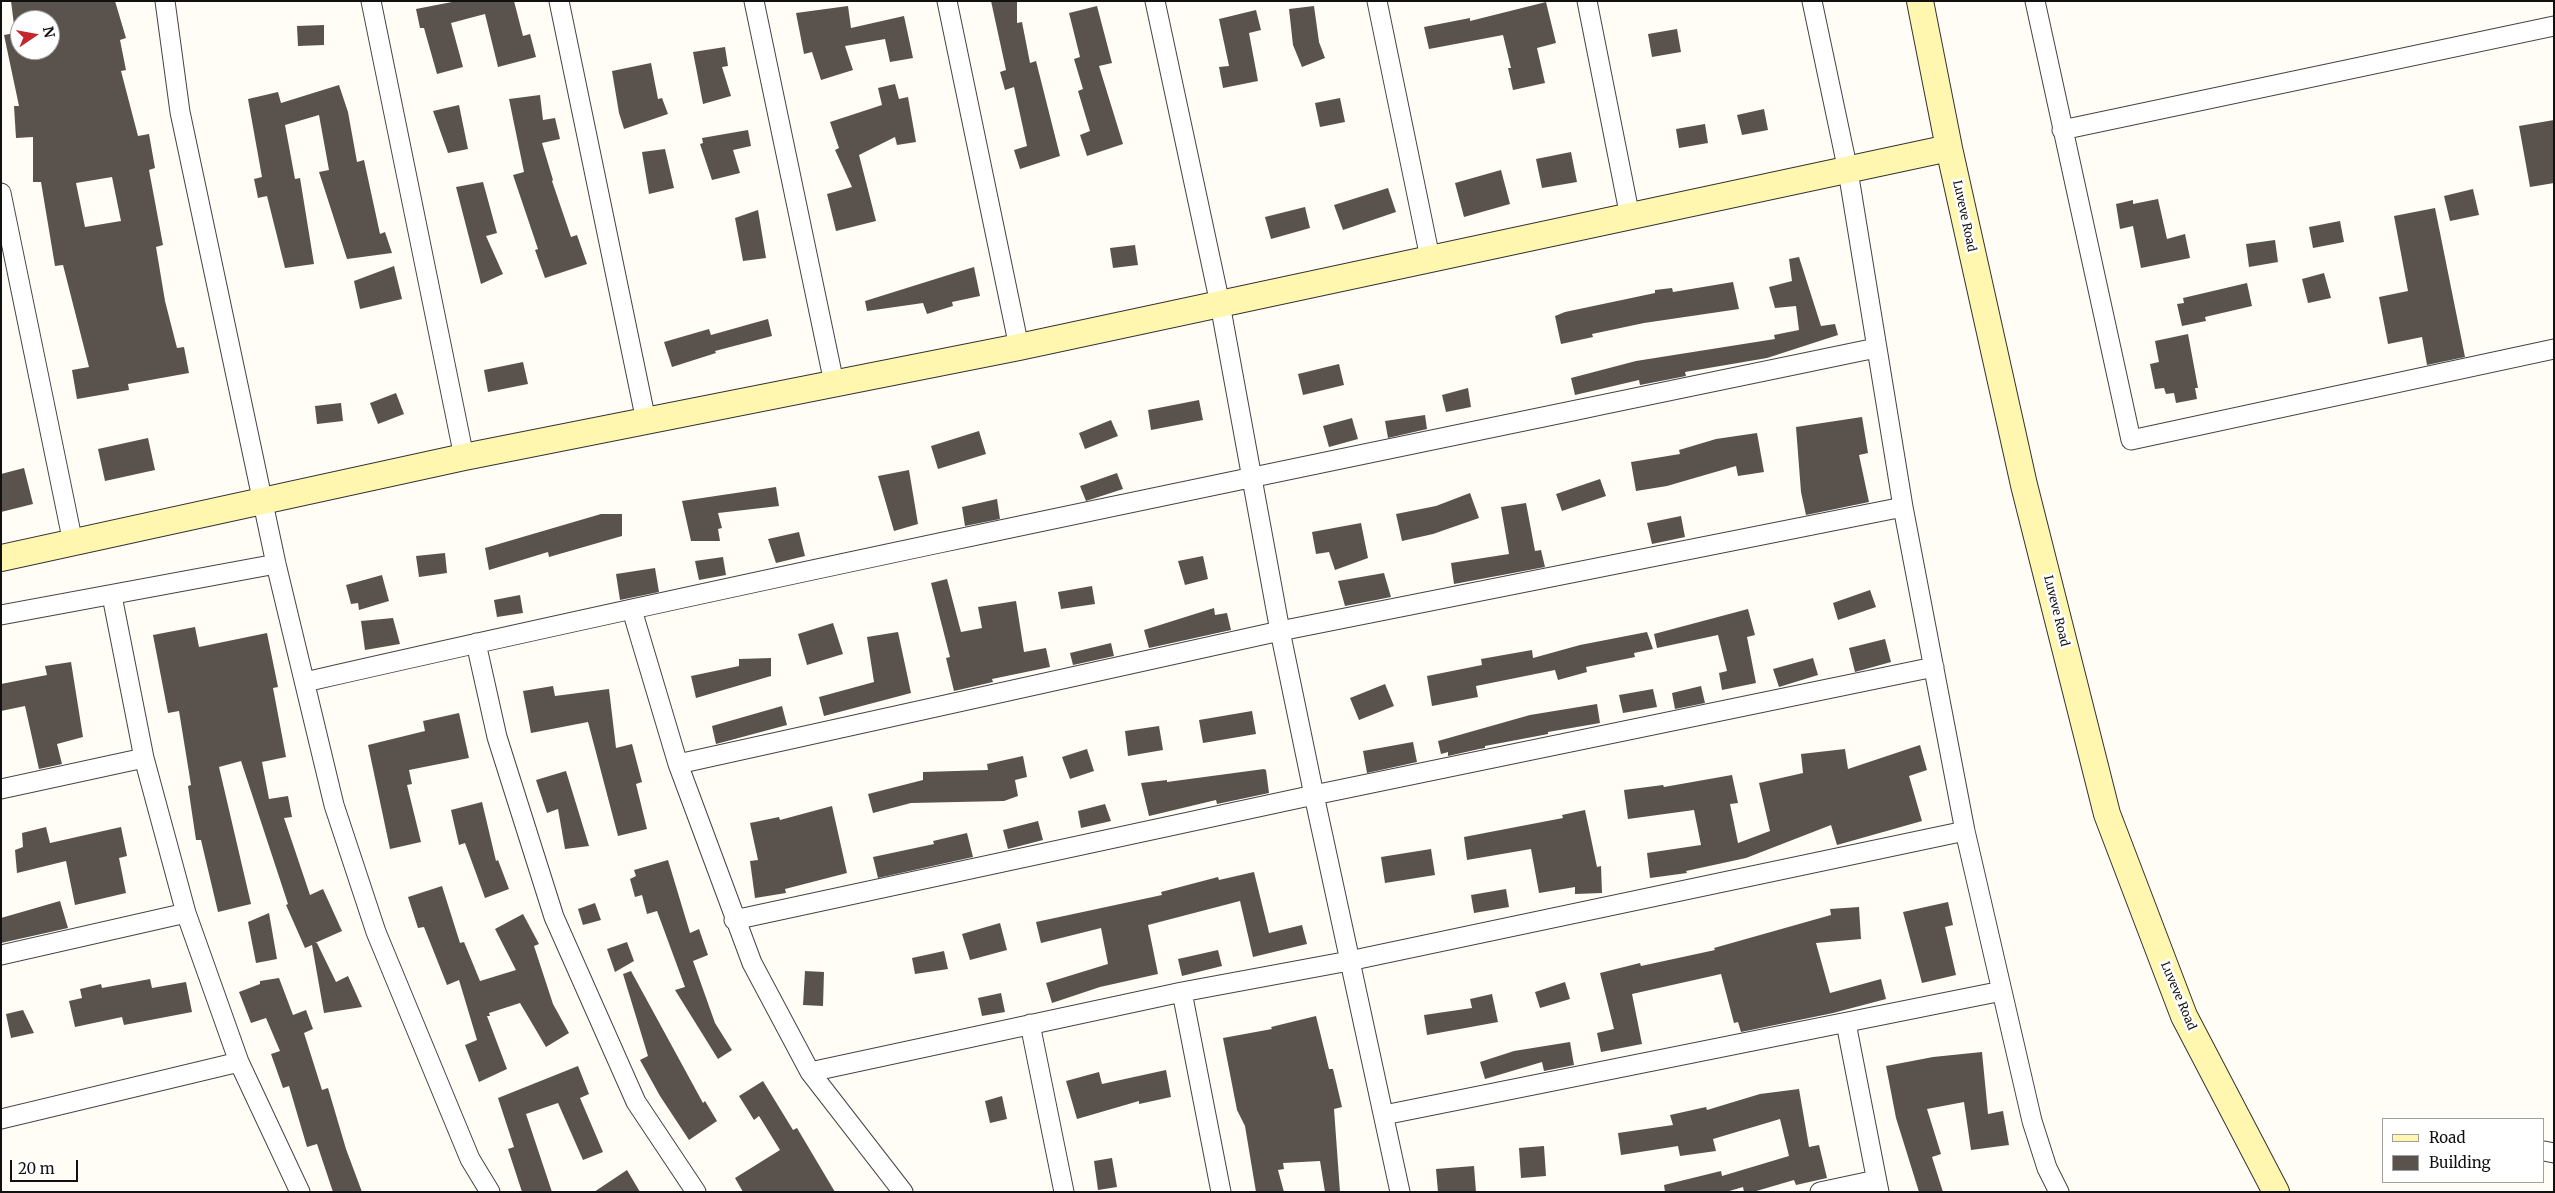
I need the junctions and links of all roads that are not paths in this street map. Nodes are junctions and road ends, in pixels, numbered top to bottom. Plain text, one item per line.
1 (165, 1) edge
2 (372, 1) edge
3 (559, 1) edge
4 (754, 1) edge
5 (947, 1) edge
6 (1155, 1) edge
7 (1377, 1) edge
8 (1587, 1) edge
9 (1812, 1) edge
10 (1920, 1) edge
11 (2036, 1) edge
12 (2554, 26) edge
13 (2062, 130) junction
14 (1949, 148) junction
15 (1848, 171) junction
16 (1, 193) edge
17 (1630, 217) junction
18 (1430, 258) junction
19 (1220, 304) junction
20 (1019, 347) junction
21 (1876, 348) junction
22 (2554, 349) edge
23 (834, 383) junction
24 (646, 421) junction
25 (464, 457) junction
26 (1253, 478) junction
27 (264, 500) junction
28 (1903, 507) junction
29 (73, 543) junction
30 (1, 558) edge
31 (276, 564) junction
32 (112, 596) junction
33 (632, 610) junction
34 (1, 615) edge
35 (1280, 631) junction
36 (476, 643) junction
37 (1934, 667) junction
38 (306, 682) junction
39 (144, 758) junction
40 (678, 764) junction
41 (1, 789) edge
42 (1314, 795) junction
43 (1965, 831) junction
44 (186, 913) junction
45 (734, 920) junction
46 (1, 955) edge
47 (1349, 961) junction
48 (2002, 991) junction
49 (1182, 992) junction
50 (1846, 1023) junction
51 (1030, 1024) junction
52 (239, 1062) junction
53 (810, 1072) junction
54 (1384, 1115) junction
55 (1, 1119) edge
56 (1878, 1186) edge
57 (300, 1192) edge
58 (490, 1192) edge
59 (696, 1192) edge
60 (903, 1192) edge
61 (1064, 1192) edge
62 (1221, 1192) edge
63 (1400, 1192) edge
64 (1820, 1192) edge
65 (2059, 1192) edge
66 (2276, 1192) edge

1 - 27 street
2 - 25 street
3 - 24 street
4 - 23 street
5 - 20 street
6 - 19 street
7 - 18 street
8 - 17 street
9 - 15 street
10 - 14 street, Luveve Road
11 - 13 street
12 - 13 street
13 - 22 street
14 - 15 street
14 - 66 street, Luveve Road
15 - 17 street
15 - 21 street
16 - 29 street
17 - 18 street
18 - 19 street
19 - 20 street
19 - 26 street
20 - 23 street
21 - 26 street
21 - 28 street
23 - 24 street
24 - 25 street
25 - 27 street
26 - 33 street
26 - 35 street
27 - 29 street
27 - 31 street
28 - 35 street
28 - 37 street
29 - 30 street
31 - 32 street
31 - 38 street
32 - 34 street
32 - 39 street
33 - 36 street
33 - 40 street
35 - 40 street
35 - 42 street
36 - 38 street
36 - 59 street
37 - 42 street
37 - 43 street
38 - 58 street
39 - 41 street
39 - 44 street
40 - 45 street
42 - 45 street
42 - 47 street
43 - 47 street
43 - 48 street
44 - 46 street
44 - 52 street
45 - 53 street
47 - 49 street
47 - 54 street
48 - 50 street
48 - 65 street
49 - 51 street
49 - 62 street
50 - 54 street
50 - 56 street
51 - 53 street
51 - 61 street
52 - 55 street
52 - 57 street
53 - 60 street
54 - 63 street
56 - 64 street

